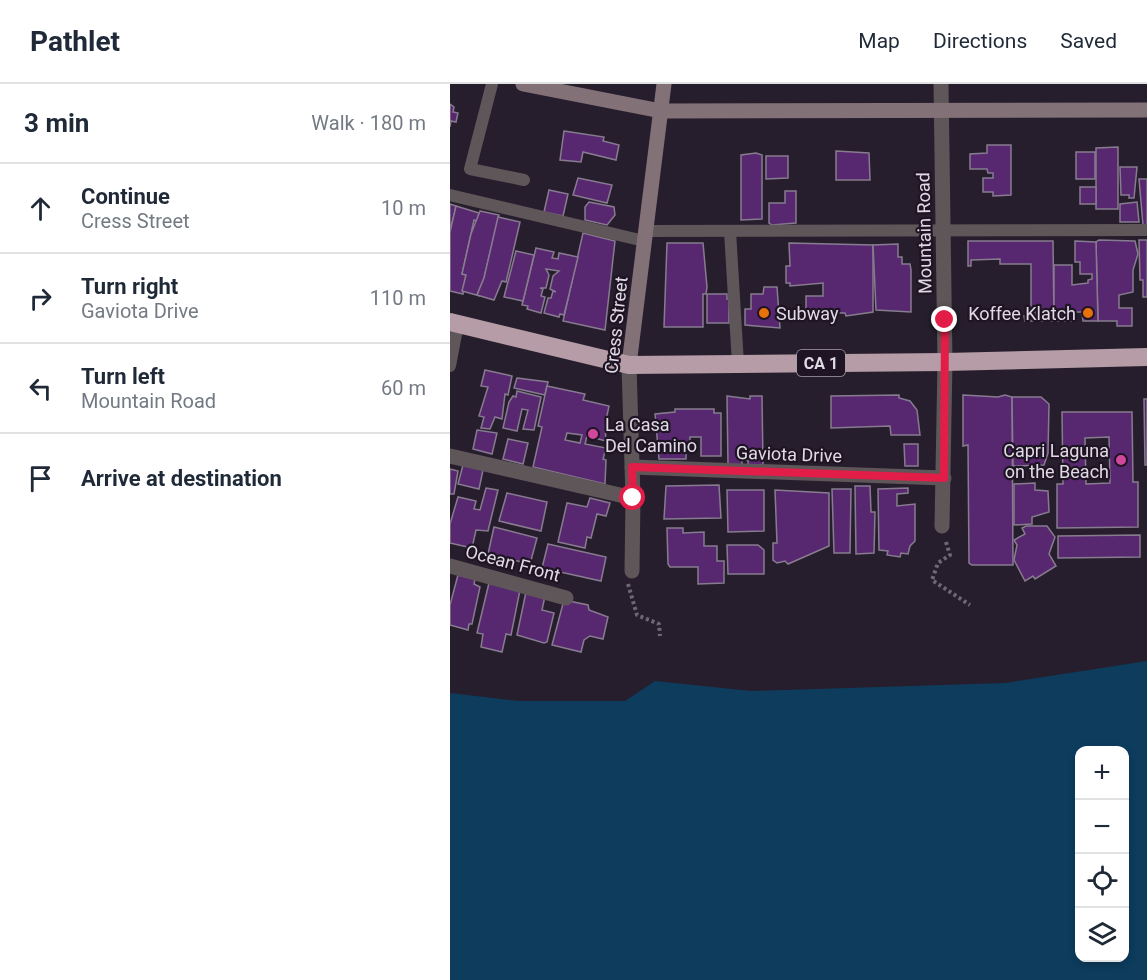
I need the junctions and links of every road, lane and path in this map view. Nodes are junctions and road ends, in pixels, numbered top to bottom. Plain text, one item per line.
1 (492, 84) edge
2 (523, 84) edge
3 (664, 84) edge
4 (941, 84) edge
5 (1147, 110) edge
6 (661, 111) junction
7 (941, 112) junction
8 (524, 180) dead end
9 (450, 195) edge
10 (1147, 230) edge
11 (730, 231) junction
12 (943, 231) junction
13 (645, 236) junction
14 (454, 323) edge
15 (1147, 357) edge
16 (945, 362) junction
17 (738, 364) junction
18 (629, 365) junction
19 (450, 366) edge
20 (450, 456) edge
21 (632, 467) junction
22 (944, 478) junction
23 (633, 498) junction
24 (942, 526) dead end
25 (946, 542) dead end
26 (450, 566) edge
27 (629, 573) joint
28 (566, 598) dead end
29 (970, 605) dead end
30 (660, 636) dead end

1 - 8 lane
2 - 6 main road
3 - 6 main road, Cress Street
4 - 7 street, Mountain Road
5 - 7 main road
6 - 7 main road
6 - 13 main road, Cress Street
7 - 12 street, Mountain Road
9 - 13 lane
10 - 12 lane
11 - 12 lane
11 - 13 lane
11 - 17 lane
12 - 16 street, Mountain Road
13 - 18 main road, Cress Street
14 - 18 highway, CA 1
14 - 19 lane
15 - 16 highway, CA 1
16 - 17 highway, CA 1
16 - 22 street, Mountain Road
17 - 18 highway, CA 1
18 - 21 street, Cress Street
20 - 23 street
21 - 22 street, Gaviota Drive
21 - 23 street, Cress Street
22 - 24 street, Mountain Road
23 - 27 street, Cress Street
25 - 29 path
26 - 28 street, Ocean Front
27 - 30 path

